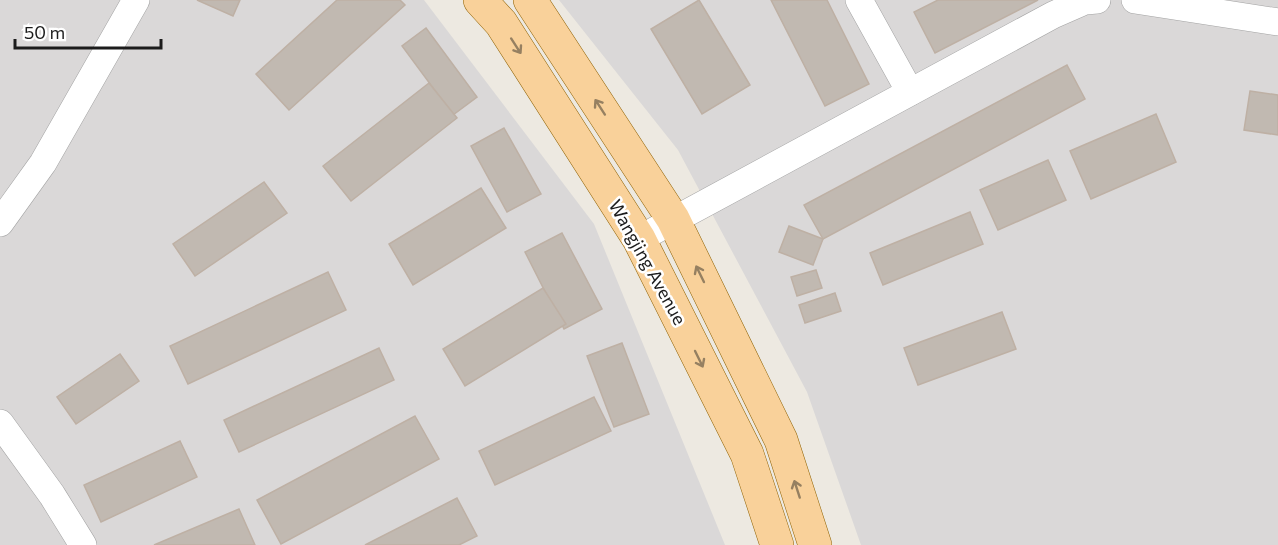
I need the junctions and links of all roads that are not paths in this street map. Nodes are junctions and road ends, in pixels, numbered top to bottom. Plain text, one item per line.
1 (136, 0) edge
2 (480, 0) edge
3 (530, 0) edge
4 (859, 0) edge
5 (1097, 0) edge
6 (1135, 0) edge
7 (1278, 22) edge
8 (909, 92) junction
9 (673, 219) junction
10 (0, 223) edge
11 (639, 238) junction
12 (0, 423) edge
13 (83, 545) edge
14 (777, 545) edge
15 (815, 545) edge

1 - 10 street
2 -> 11 main road, Wangjing Avenue
9 -> 3 main road
4 - 8 street
5 - 8 street
6 - 7 street
8 - 9 street
9 - 11 street
15 -> 9 main road
11 -> 14 main road, Wangjing Avenue
12 - 13 street

